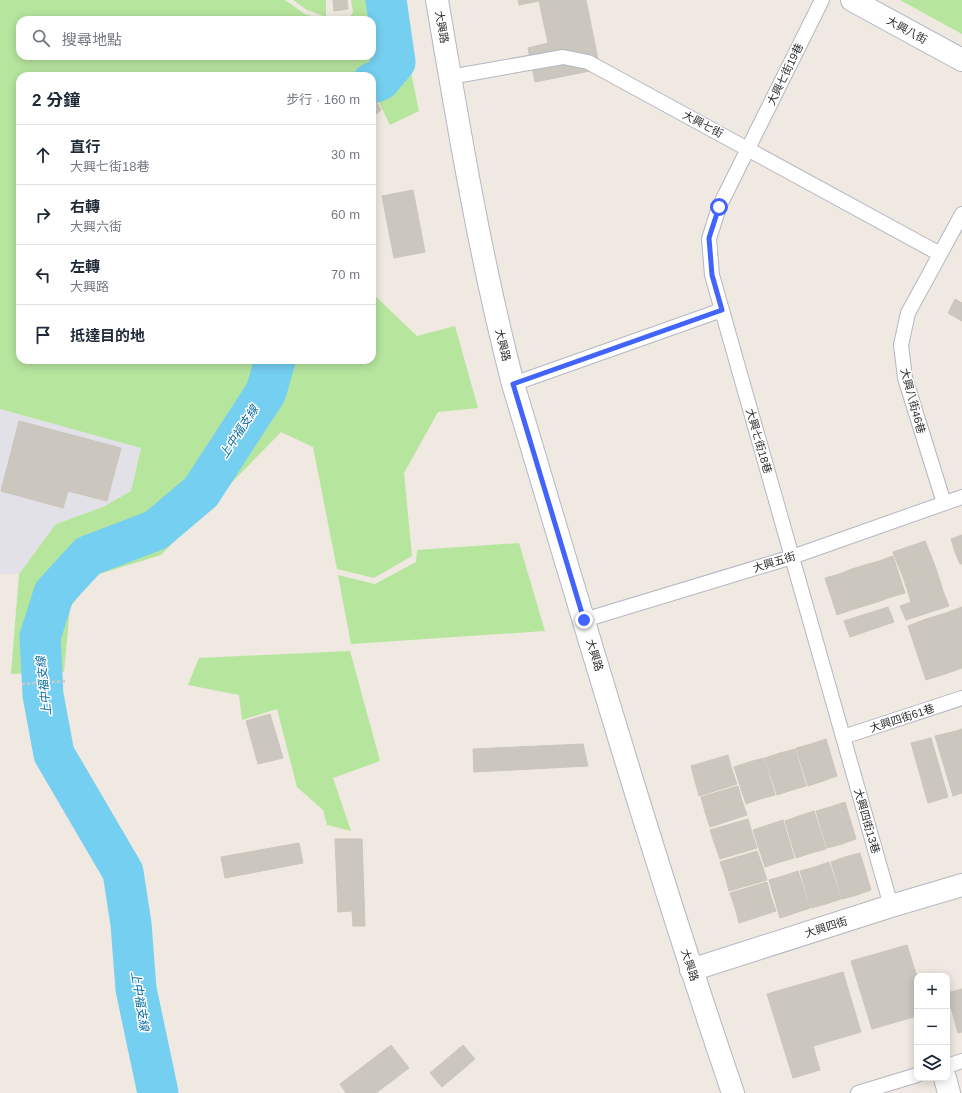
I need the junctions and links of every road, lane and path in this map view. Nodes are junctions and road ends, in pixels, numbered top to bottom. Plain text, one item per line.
1 (437, 0) edge
2 (822, 0) edge
3 (852, 0) edge
4 (962, 60) edge
5 (450, 77) junction
6 (748, 149) junction
7 (962, 214) edge
8 (940, 254) junction
9 (722, 310) junction
10 (513, 384) junction
11 (962, 497) edge
12 (944, 503) junction
13 (792, 557) junction
14 (584, 620) junction
15 (67, 681) dead end
16 (22, 684) dead end
17 (962, 698) edge
18 (843, 737) junction
19 (962, 886) edge
20 (891, 906) junction
21 (691, 970) junction
22 (962, 1061) edge
23 (950, 1065) edge
24 (914, 1076) edge
25 (946, 1081) edge
26 (733, 1093) edge
27 (858, 1093) edge
28 (949, 1093) edge

1 - 5 street, 大興路
2 - 6 lane, 大興七街19巷
3 - 4 street, 大興八街
5 - 6 lane, 大興七街
5 - 10 street, 大興路
6 - 8 lane, 大興七街
6 - 9 lane, 大興七街18巷
7 - 8 lane, 大興八街46巷
8 - 12 lane, 大興八街46巷
9 - 10 lane
9 - 13 lane, 大興七街18巷
10 - 14 street, 大興路
11 - 12 lane, 大興五街
12 - 13 lane, 大興五街
13 - 14 lane, 大興五街
13 - 18 lane, 大興七街18巷
14 - 21 street, 大興路
15 - 16 path
17 - 18 lane, 大興四街61巷
18 - 20 lane, 大興四街13巷
19 - 20 street, 大興四街
20 - 21 street, 大興四街
21 - 26 street, 大興路
22 - 23 lane
24 - 27 lane
25 - 28 street

